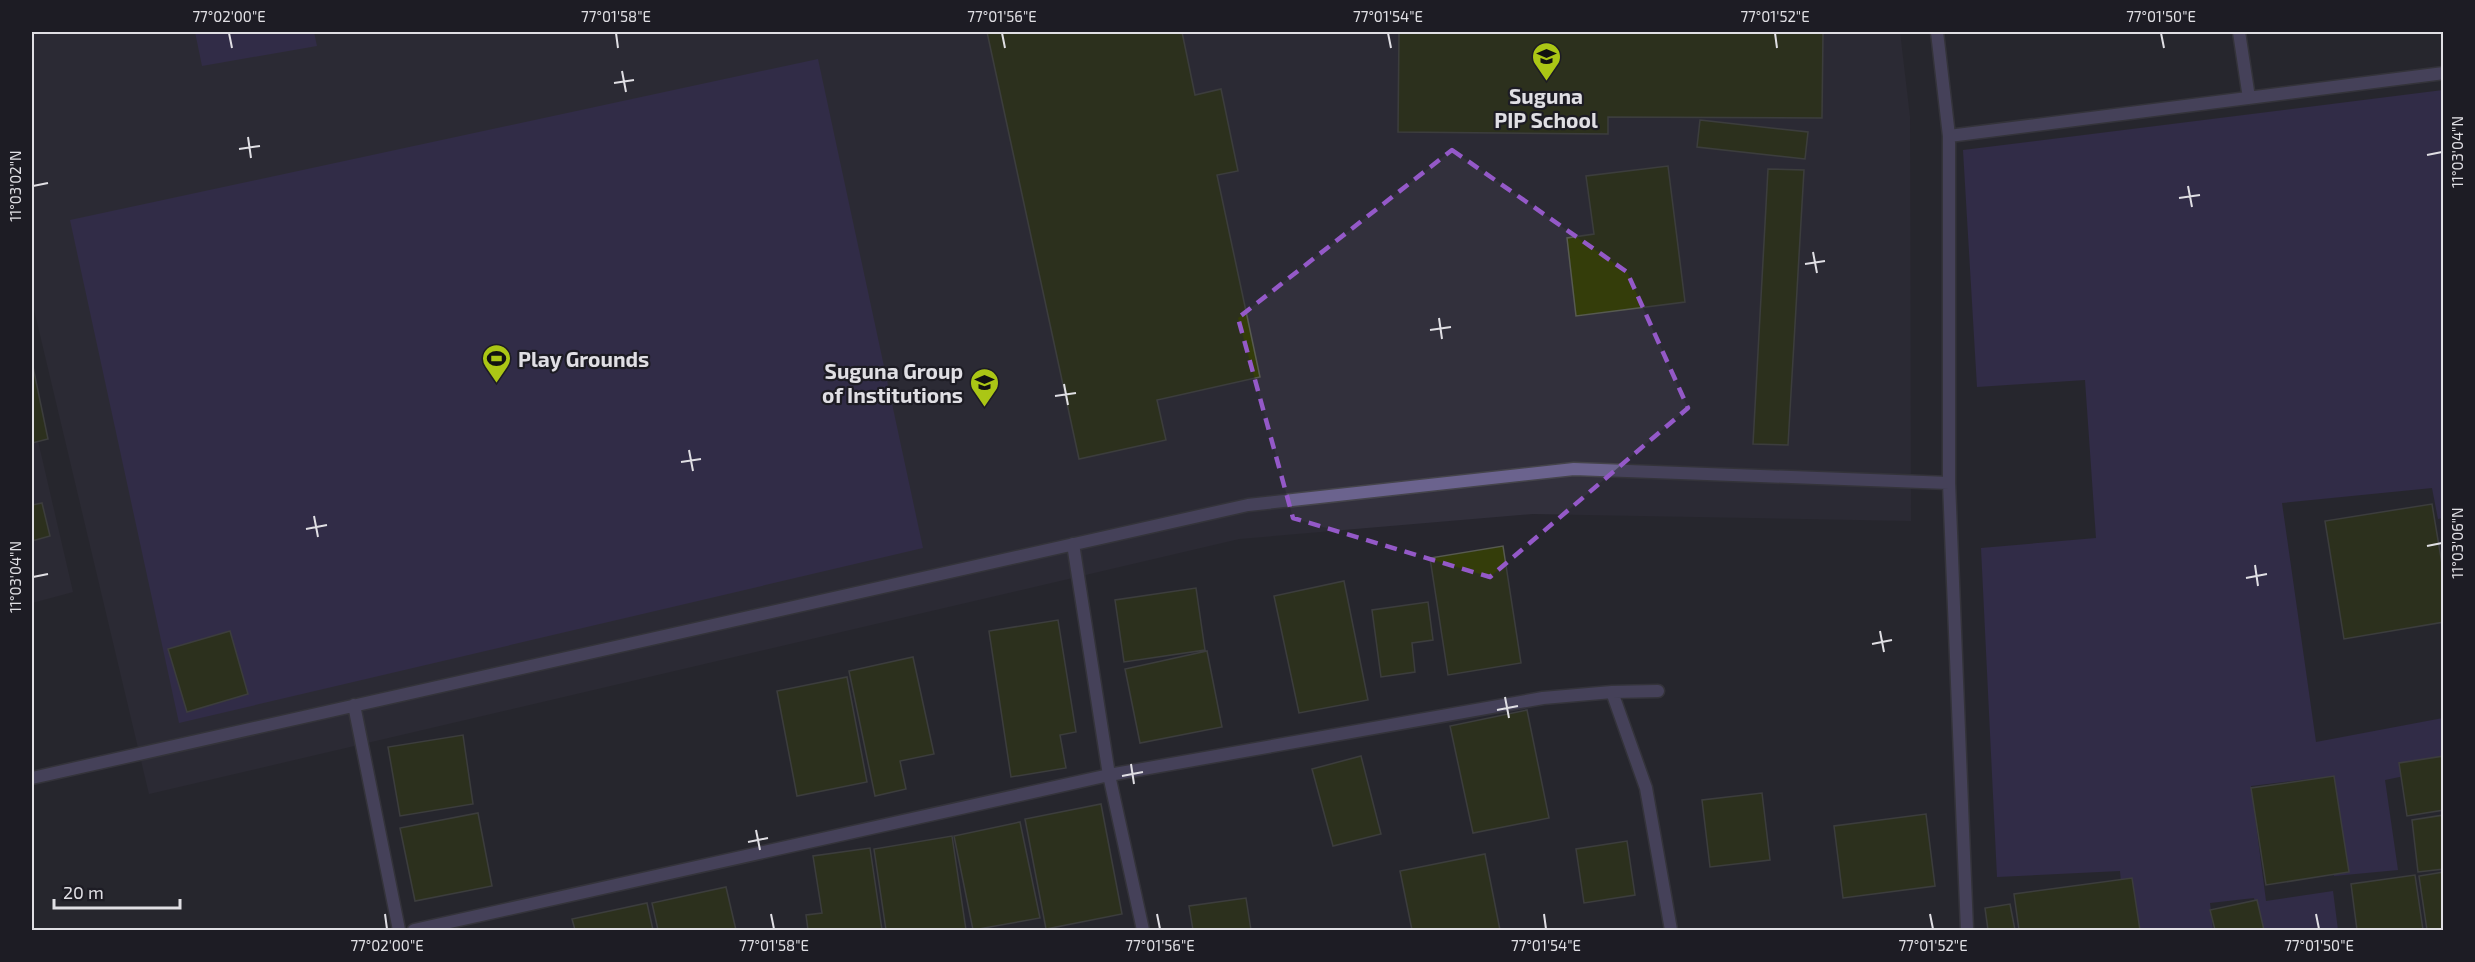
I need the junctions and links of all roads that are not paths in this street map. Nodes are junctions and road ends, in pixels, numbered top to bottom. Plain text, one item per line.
1 (1937, 32) edge
2 (2239, 32) edge
3 (2444, 73) edge
4 (2249, 98) junction
5 (1949, 136) junction
6 (1949, 483) junction
7 (1073, 544) junction
8 (1658, 691) dead end
9 (1612, 692) junction
10 (354, 705) junction
11 (1109, 775) junction
12 (32, 777) edge
13 (399, 930) edge
14 (414, 930) edge
15 (1143, 930) edge
16 (1671, 930) edge
17 (1967, 930) edge

1 - 5 street
2 - 4 street
3 - 4 street
4 - 5 street
5 - 6 street
6 - 7 street
6 - 17 street
7 - 10 street
7 - 11 street
8 - 9 street
9 - 11 street
9 - 16 street
10 - 12 street
10 - 13 street
11 - 14 street
11 - 15 street

